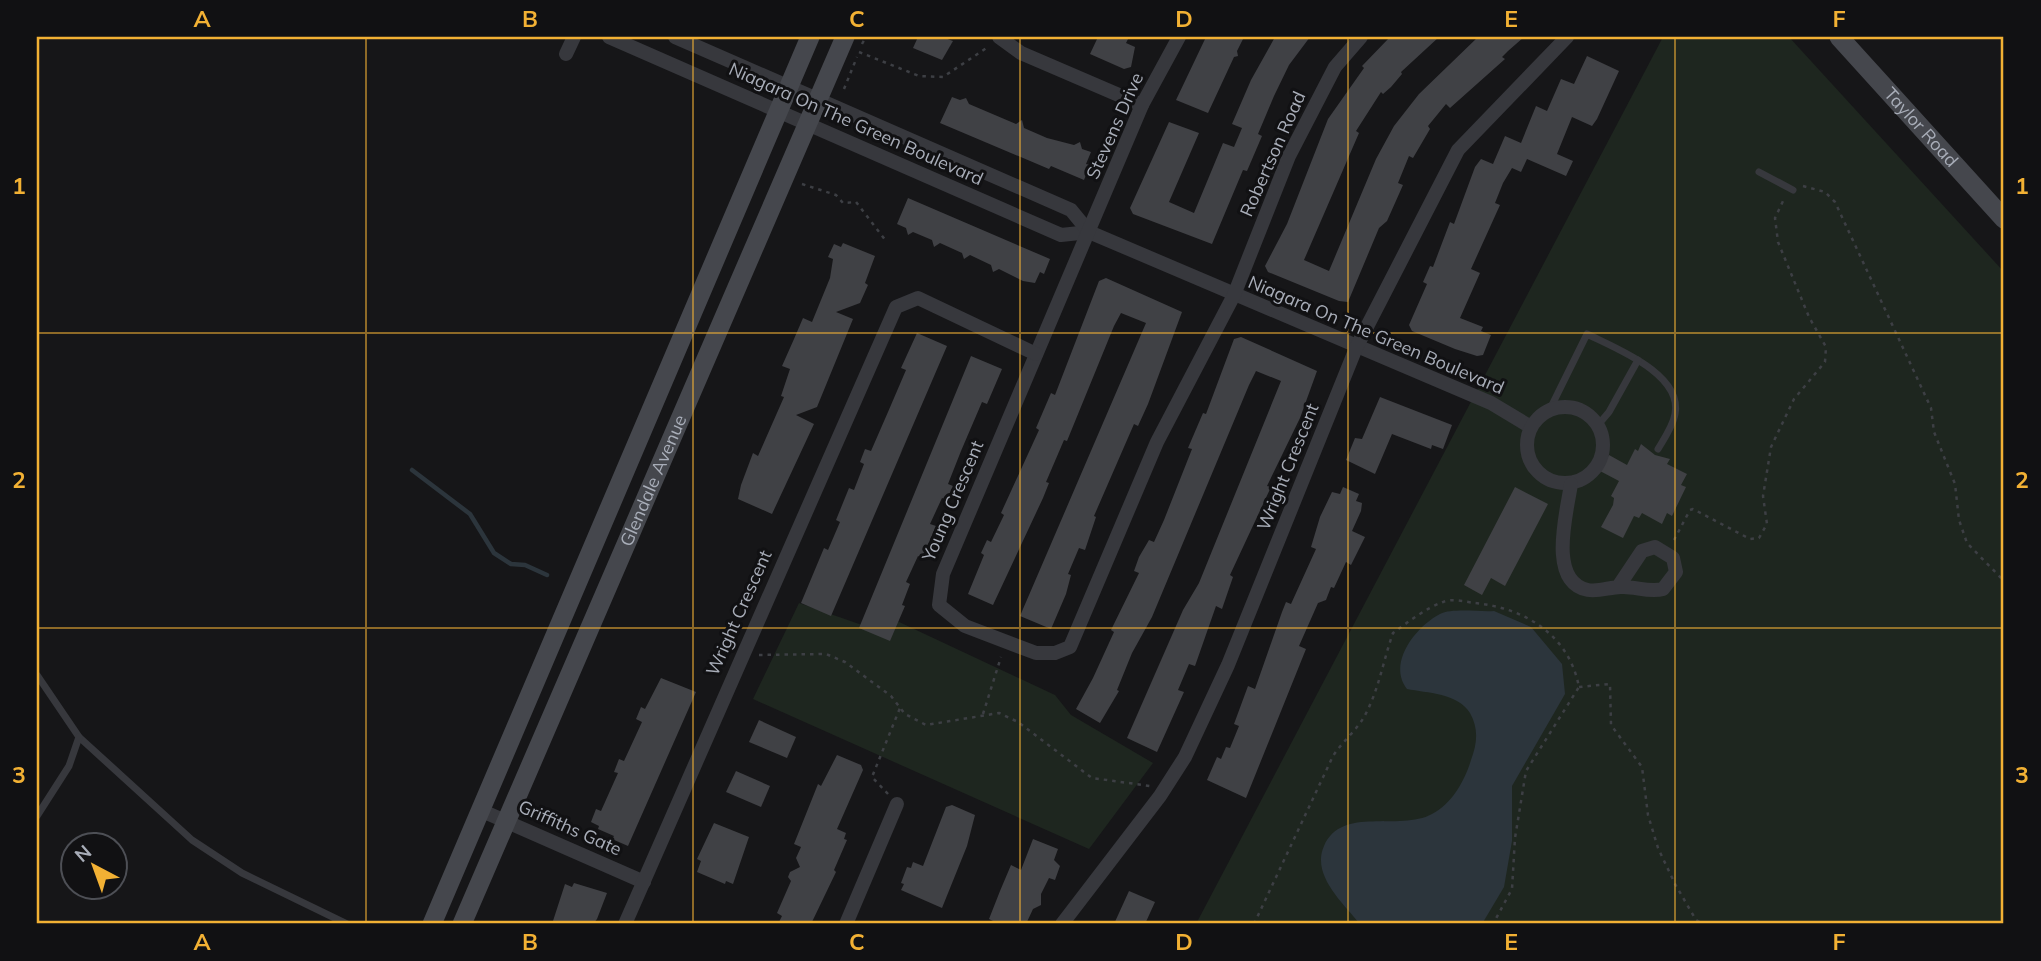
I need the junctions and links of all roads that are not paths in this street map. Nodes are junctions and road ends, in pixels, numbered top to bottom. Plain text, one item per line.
1 (574, 37) edge
2 (609, 37) edge
3 (676, 37) edge
4 (810, 37) edge
5 (845, 37) edge
6 (1179, 37) edge
7 (1361, 37) edge
8 (1567, 37) edge
9 (1839, 37) edge
10 (1000, 38) edge
11 (566, 54) dead end
12 (789, 87) junction
13 (818, 100) junction
14 (1142, 105) junction
15 (779, 111) junction
16 (807, 124) junction
17 (1759, 172) dead end
18 (1793, 190) road end
19 (2004, 219) edge
20 (1089, 232) junction
21 (1234, 295) junction
22 (1356, 348) junction
23 (1036, 354) junction
24 (1638, 360) junction
25 (1550, 409) junction
26 (1598, 425) junction
27 (1531, 427) junction
28 (1658, 449) dead end
29 (1571, 484) junction
30 (1618, 587) junction
31 (37, 675) edge
32 (79, 737) junction
33 (897, 804) road end
34 (480, 810) junction
35 (37, 816) edge
36 (505, 821) junction
37 (644, 881) junction
38 (347, 924) edge
39 (432, 924) edge
40 (462, 924) edge
41 (625, 924) edge
42 (846, 924) edge
43 (1062, 924) edge

1 - 11 street
2 - 15 street, Niagara On The Green Boulevard
3 - 12 street, Niagara On The Green Boulevard
4 - 12 main road, Glendale Avenue
5 - 13 main road, Glendale Avenue
6 - 14 street, Stevens Drive
7 - 21 street, Robertson Road
8 - 22 street, Wright Crescent
9 - 19 main road, Taylor Road
10 - 14 street
12 - 13 street, Niagara On The Green Boulevard
12 - 15 main road, Glendale Avenue
13 - 16 main road, Glendale Avenue
13 - 20 street, Niagara On The Green Boulevard
14 - 20 street, Stevens Drive
15 - 16 street, Niagara On The Green Boulevard
15 - 34 main road, Glendale Avenue
16 - 20 street, Niagara On The Green Boulevard
16 - 36 main road, Glendale Avenue
17 - 18 lane
20 - 21 street, Niagara On The Green Boulevard
20 - 23 street, Young Crescent
21 - 22 street, Niagara On The Green Boulevard
21 - 23 street, Young Crescent
22 - 27 street, Niagara On The Green Boulevard
22 - 43 street, Wright Crescent
23 - 37 street, Wright Crescent
24 - 25 lane
24 - 26 lane
24 - 28 lane
25 - 26 street
25 - 27 street
26 - 29 street
27 - 29 street
29 - 30 street
30 - 30 street
31 - 32 lane
32 - 35 lane
32 - 38 lane
33 - 42 street
34 - 36 street, Griffiths Gate
34 - 39 main road, Glendale Avenue
36 - 37 street, Griffiths Gate
36 - 40 main road, Glendale Avenue
37 - 41 street, Wright Crescent

